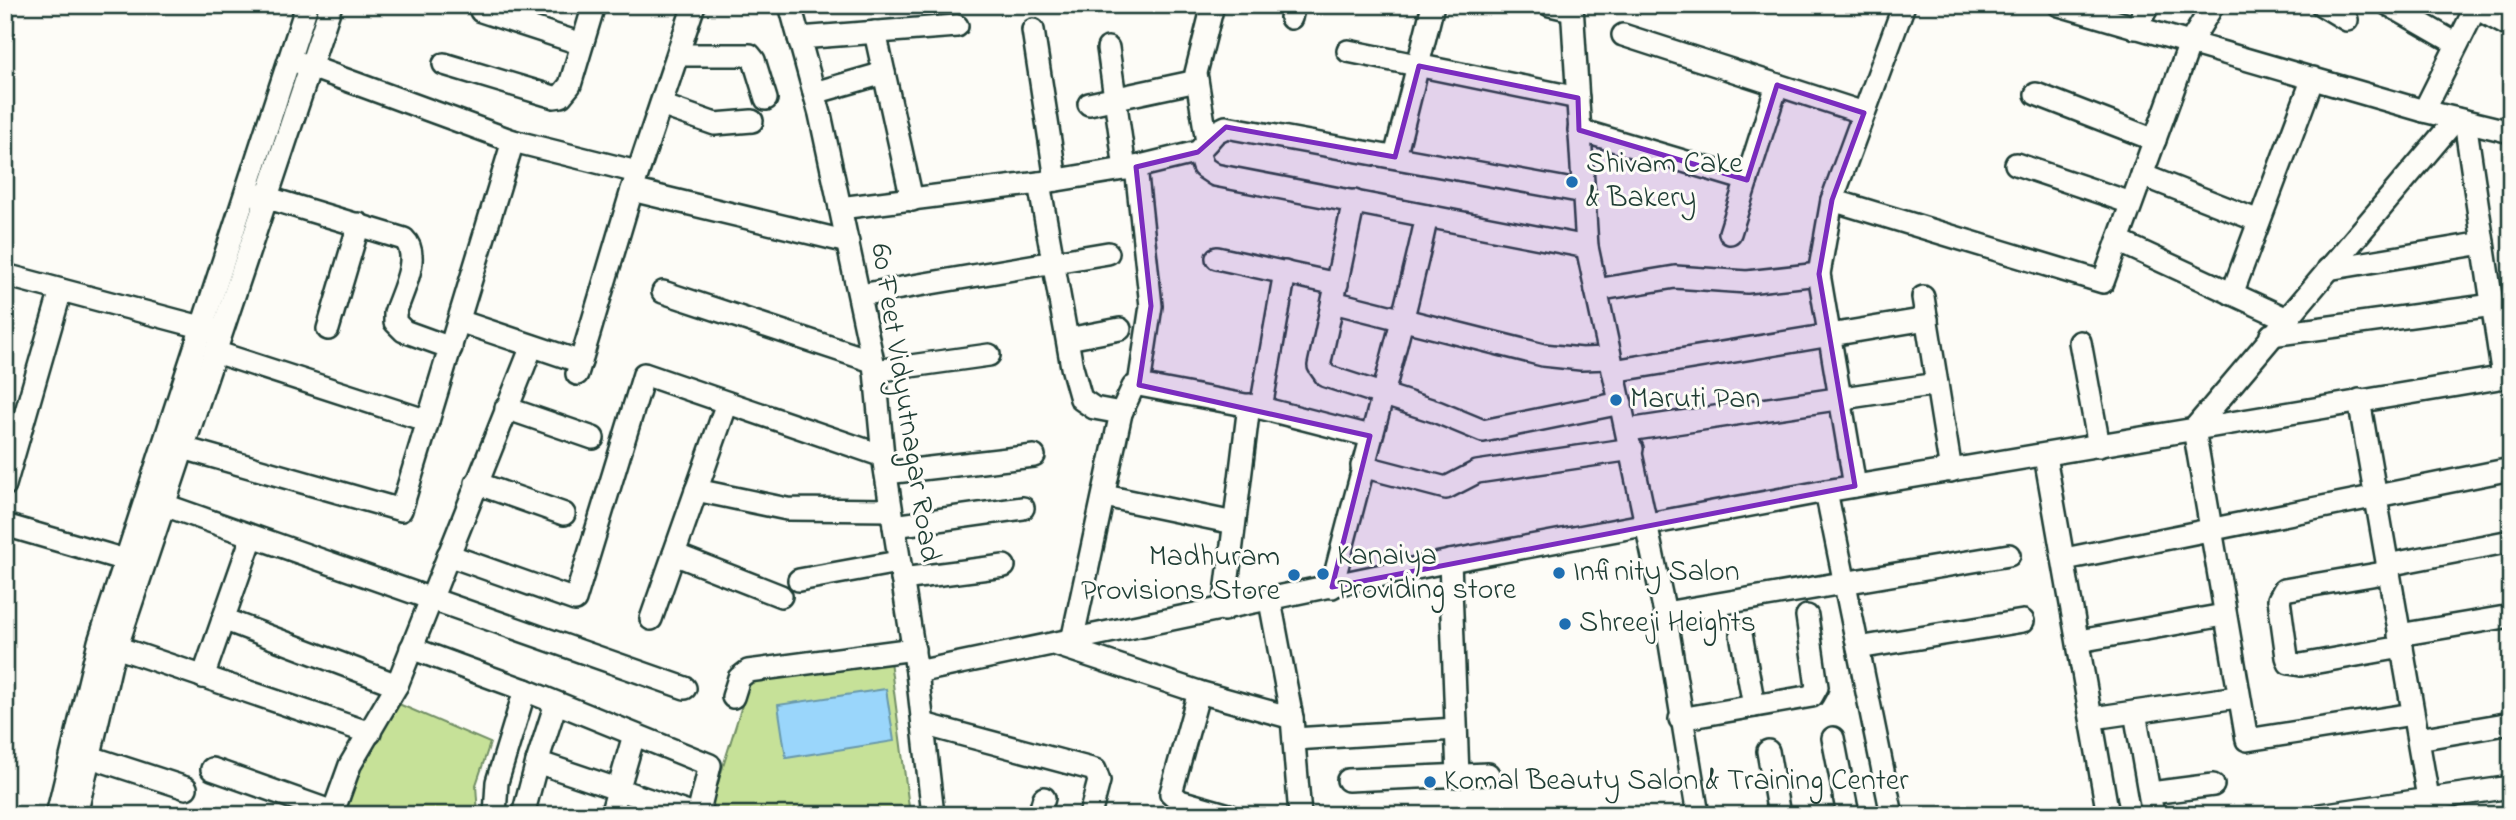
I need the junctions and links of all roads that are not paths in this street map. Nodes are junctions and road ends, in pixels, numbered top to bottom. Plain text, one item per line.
1 (307, 5) edge
2 (331, 5) edge
3 (594, 5) edge
4 (694, 5) edge
5 (790, 5) edge
6 (1213, 5) edge
7 (1433, 5) edge
8 (1550, 5) edge
9 (1904, 5) edge
10 (2059, 5) edge
11 (2149, 5) edge
12 (2213, 5) edge
13 (2322, 5) edge
14 (2389, 5) edge
15 (2477, 7) edge
16 (1572, 8) edge
17 (481, 11) dead end
18 (2347, 20) dead end
19 (957, 26) dead end
20 (2511, 27) edge
21 (2135, 28) junction
22 (1033, 30) dead end
23 (875, 32) junction
24 (1623, 35) dead end
25 (799, 38) junction
26 (2190, 43) junction
27 (582, 44) junction
28 (2457, 44) junction
29 (1108, 48) dead end
30 (1348, 51) dead end
31 (678, 55) junction
32 (289, 60) junction
33 (444, 64) dead end
34 (1419, 66) junction
35 (311, 67) junction
36 (884, 73) junction
37 (2313, 78) junction
38 (1197, 81) junction
39 (1777, 85) junction
40 (814, 93) junction
41 (2036, 94) dead end
42 (766, 99) dead end
43 (1114, 99) junction
44 (1578, 99) junction
45 (1089, 104) dead end
46 (661, 105) junction
47 (2424, 111) junction
48 (1864, 113) junction
49 (2461, 120) junction
50 (752, 121) dead end
51 (1579, 130) junction
52 (2511, 132) edge
53 (2155, 139) junction
54 (513, 141) junction
55 (1202, 147) junction
56 (1395, 157) junction
57 (2016, 164) dead end
58 (1131, 168) junction
59 (2142, 176) junction
60 (1746, 180) junction
61 (634, 181) junction
62 (1048, 182) junction
63 (1584, 192) junction
64 (257, 194) junction
65 (912, 200) junction
66 (1832, 200) junction
67 (1354, 201) junction
68 (2131, 204) junction
69 (841, 208) junction
70 (1427, 216) junction
71 (2259, 221) junction
72 (359, 224) junction
73 (1730, 233) dead end
74 (2118, 241) junction
75 (848, 242) junction
76 (2483, 243) junction
77 (1587, 247) junction
78 (1108, 253) dead end
79 (1217, 258) dead end
80 (1054, 262) junction
81 (2328, 269) junction
82 (1284, 272) junction
83 (1819, 274) junction
84 (5, 275) edge
85 (61, 290) junction
86 (1596, 290) junction
87 (663, 292) dead end
88 (1335, 293) junction
89 (2232, 293) junction
90 (860, 296) junction
91 (1923, 297) dead end
92 (2493, 305) junction
93 (1927, 318) junction
94 (2285, 318) junction
95 (1405, 319) junction
96 (459, 321) junction
97 (328, 329) dead end
98 (1120, 329) dead end
99 (212, 330) junction
100 (1830, 334) junction
101 (2271, 335) junction
102 (1068, 339) junction
103 (2080, 342) dead end
104 (532, 346) junction
105 (451, 348) junction
106 (215, 352) junction
107 (989, 355) dead end
108 (1611, 364) junction
109 (873, 366) junction
110 (2507, 376) edge
111 (1937, 384) junction
112 (1139, 385) junction
113 (1384, 395) junction
114 (1839, 399) junction
115 (2359, 400) junction
116 (727, 403) junction
117 (1621, 403) junction
118 (1255, 406) junction
119 (506, 408) junction
120 (1121, 412) junction
121 (428, 421) junction
122 (2193, 429) junction
123 (1370, 436) junction
124 (593, 438) dead end
125 (1630, 439) junction
126 (2099, 446) junction
127 (183, 448) junction
128 (1034, 456) dead end
129 (2045, 456) junction
130 (884, 465) junction
131 (1362, 466) junction
132 (2511, 469) edge
133 (1951, 471) junction
134 (476, 483) junction
135 (5, 485) edge
136 (1855, 486) junction
137 (696, 490) junction
138 (1826, 491) junction
139 (1105, 496) junction
140 (2375, 496) junction
141 (155, 502) junction
142 (1023, 508) dead end
143 (564, 514) dead end
144 (893, 518) junction
145 (1234, 523) junction
146 (5, 525) edge
147 (1647, 525) junction
148 (2210, 530) junction
149 (252, 537) junction
150 (2511, 541) edge
151 (674, 554) junction
152 (448, 555) junction
153 (2009, 555) dead end
154 (2064, 559) junction
155 (1450, 561) junction
156 (135, 563) junction
157 (1004, 566) dead end
158 (2388, 568) junction
159 (900, 571) junction
160 (799, 580) dead end
161 (1844, 583) junction
162 (1332, 587) junction
163 (781, 596) dead end
164 (429, 601) junction
165 (1270, 601) junction
166 (1224, 610) junction
167 (1665, 613) junction
168 (2224, 615) junction
169 (1807, 616) dead end
170 (2511, 616) edge
171 (651, 618) dead end
172 (223, 619) junction
173 (2023, 621) dead end
174 (1741, 634) dead end
175 (2079, 641) junction
176 (2400, 641) junction
177 (1064, 643) junction
178 (109, 645) junction
179 (411, 648) junction
180 (1858, 648) junction
181 (914, 649) junction
182 (917, 672) junction
183 (203, 677) junction
184 (397, 685) junction
185 (685, 688) dead end
186 (525, 690) junction
187 (1199, 692) junction
188 (733, 697) dead end
189 (2237, 697) junction
190 (556, 703) junction
191 (1754, 706) junction
192 (2135, 712) junction
193 (2413, 714) junction
194 (2093, 718) junction
195 (1680, 719) junction
196 (2511, 723) edge
197 (923, 724) junction
198 (1293, 729) junction
199 (1456, 729) junction
200 (370, 733) junction
201 (634, 735) junction
202 (1833, 738) dead end
203 (2418, 739) junction
204 (1768, 751) dead end
205 (80, 754) junction
206 (537, 762) junction
207 (212, 769) dead end
208 (1488, 774) dead end
209 (1458, 776) junction
210 (1348, 780) dead end
211 (2213, 785) dead end
212 (2511, 787) edge
213 (186, 788) dead end
214 (617, 789) junction
215 (2151, 793) junction
216 (2429, 806) edge
217 (2366, 811) edge
218 (332, 813) edge
219 (57, 815) edge
220 (76, 815) edge
221 (495, 815) edge
222 (523, 815) edge
223 (611, 815) edge
224 (696, 815) edge
225 (933, 815) edge
226 (1090, 815) edge
227 (1229, 815) edge
228 (1300, 815) edge
229 (1698, 815) edge
230 (1779, 815) edge
231 (1848, 815) edge
232 (1892, 815) edge
233 (2108, 815) edge
234 (2153, 815) edge
235 (2320, 815) edge

1 - 32 street
2 - 35 street
3 - 27 street
4 - 31 street
5 - 25 street, 60 Feet Vidyutnagar Road
6 - 38 street
7 - 34 street
8 - 16 street
9 - 48 street
10 - 21 street
11 - 21 street
12 - 26 street
13 - 18 street
14 - 28 street
15 - 20 street
15 - 28 street
16 - 44 street
17 - 27 street
19 - 23 street
21 - 26 street
22 - 62 street
23 - 25 street
23 - 36 street
24 - 39 street
25 - 40 street, 60 Feet Vidyutnagar Road
26 - 37 street
26 - 53 street
27 - 33 street
28 - 47 street
29 - 43 street
30 - 34 street
31 - 42 street
31 - 46 street
32 - 35 street
32 - 64 street
34 - 44 street
34 - 56 street
35 - 54 street
35 - 64 street
36 - 40 street
36 - 65 street
37 - 47 street
37 - 71 street
38 - 43 street
38 - 55 street
39 - 48 street
39 - 60 street
40 - 69 street, 60 Feet Vidyutnagar Road
41 - 53 street
43 - 45 street
43 - 58 street
44 - 51 street
46 - 50 street
46 - 61 street
47 - 49 street
48 - 66 street
49 - 52 street
49 - 76 street
49 - 81 street
51 - 60 street
51 - 63 street
53 - 59 street
54 - 61 street
54 - 96 street
55 - 56 street
55 - 58 street
55 - 67 street
56 - 63 street
57 - 68 street
58 - 62 street
58 - 112 street
59 - 68 street
59 - 71 street
60 - 73 street
61 - 75 street
61 - 104 street
62 - 65 street
62 - 80 street
63 - 77 street
64 - 72 street
64 - 99 street
65 - 69 street
66 - 74 street
66 - 83 street
67 - 70 street
67 - 88 street
68 - 74 street
69 - 75 street, 60 Feet Vidyutnagar Road
70 - 77 street
70 - 95 street
71 - 89 street
72 - 97 street
72 - 105 street
74 - 89 street
75 - 90 street, 60 Feet Vidyutnagar Road
76 - 81 street
76 - 92 street
77 - 86 street
78 - 80 street
79 - 82 street
80 - 90 street
80 - 102 street
81 - 94 street
82 - 88 street
82 - 118 street
83 - 86 street
83 - 100 street
84 - 85 street
85 - 99 street
85 - 135 street
86 - 108 street
87 - 109 street
88 - 95 street
88 - 113 street
89 - 94 street
90 - 109 street, 60 Feet Vidyutnagar Road
91 - 93 street
92 - 101 street
92 - 110 street
93 - 100 street
93 - 111 street
94 - 101 street
95 - 108 street
95 - 113 street
96 - 104 street
96 - 105 street
98 - 102 street
99 - 106 street
99 - 141 street
100 - 108 street
100 - 114 street
101 - 122 street
102 - 120 street
103 - 126 street
104 - 119 street
105 - 121 street
106 - 121 street
106 - 127 street
107 - 109 street
108 - 117 street
109 - 130 street, 60 Feet Vidyutnagar Road
110 - 115 street
111 - 114 street
111 - 133 street
112 - 118 street
112 - 120 street
113 - 117 street
113 - 123 street
114 - 125 street
114 - 136 street
115 - 122 street
115 - 140 street
116 - 130 street
116 - 137 street
116 - 152 street
117 - 125 street
118 - 123 street
118 - 145 street
119 - 124 street
119 - 134 street
120 - 139 street
121 - 127 street
122 - 126 street
122 - 148 street
123 - 131 street
125 - 131 street
125 - 147 street
126 - 129 street
127 - 141 street
128 - 130 street
129 - 133 street
129 - 154 street
130 - 144 street, 60 Feet Vidyutnagar Road
131 - 162 street
132 - 140 street
133 - 136 street
134 - 143 street
134 - 152 street
136 - 138 street
137 - 144 street
137 - 151 street
138 - 147 street
138 - 161 street
139 - 145 street
139 - 177 street
140 - 148 street
140 - 158 street
141 - 149 street
141 - 156 street
142 - 144 street
144 - 159 street, 60 Feet Vidyutnagar Road
145 - 166 street
146 - 156 street
147 - 155 street
147 - 167 street
148 - 154 street
148 - 168 street
149 - 164 street
149 - 172 street
150 - 158 street
151 - 163 street
151 - 171 street
152 - 164 street
153 - 161 street
154 - 175 street
155 - 162 street
155 - 199 street
156 - 178 street
157 - 159 street
158 - 176 street
158 - 176 street
159 - 160 street
159 - 181 street, 60 Feet Vidyutnagar Road
161 - 167 street
161 - 180 street
162 - 165 street
164 - 179 street
164 - 185 street
165 - 166 street
165 - 198 street
166 - 177 street
167 - 195 street
168 - 175 street
168 - 189 street
169 - 191 street
170 - 176 street
172 - 183 street
172 - 184 street
173 - 180 street
174 - 191 street
175 - 194 street
176 - 193 street
177 - 182 street
177 - 187 street
178 - 183 street
178 - 205 street
179 - 184 street
179 - 186 street
180 - 232 street
181 - 182 street, 60 Feet Vidyutnagar Road
181 - 188 street
182 - 197 street, 60 Feet Vidyutnagar Road
183 - 200 street
184 - 200 street
186 - 190 street
186 - 221 street
187 - 198 street
187 - 227 street
189 - 192 street
189 - 193 street
190 - 201 street
190 - 206 street
191 - 195 street
192 - 194 street
192 - 215 street
193 - 203 street
194 - 233 street
195 - 229 street
196 - 203 street
197 - 225 street, 60 Feet Vidyutnagar Road
197 - 226 street
198 - 199 street
198 - 228 street
199 - 209 street
200 - 218 street
201 - 214 street
201 - 224 street
202 - 231 street
203 - 216 street
204 - 230 street
205 - 213 street
205 - 219 street
205 - 220 street
206 - 214 street
206 - 222 street
207 - 218 street
208 - 209 street
209 - 210 street
211 - 215 street
212 - 216 street
214 - 223 street
214 - 224 street
215 - 234 street
216 - 217 street
217 - 235 street

